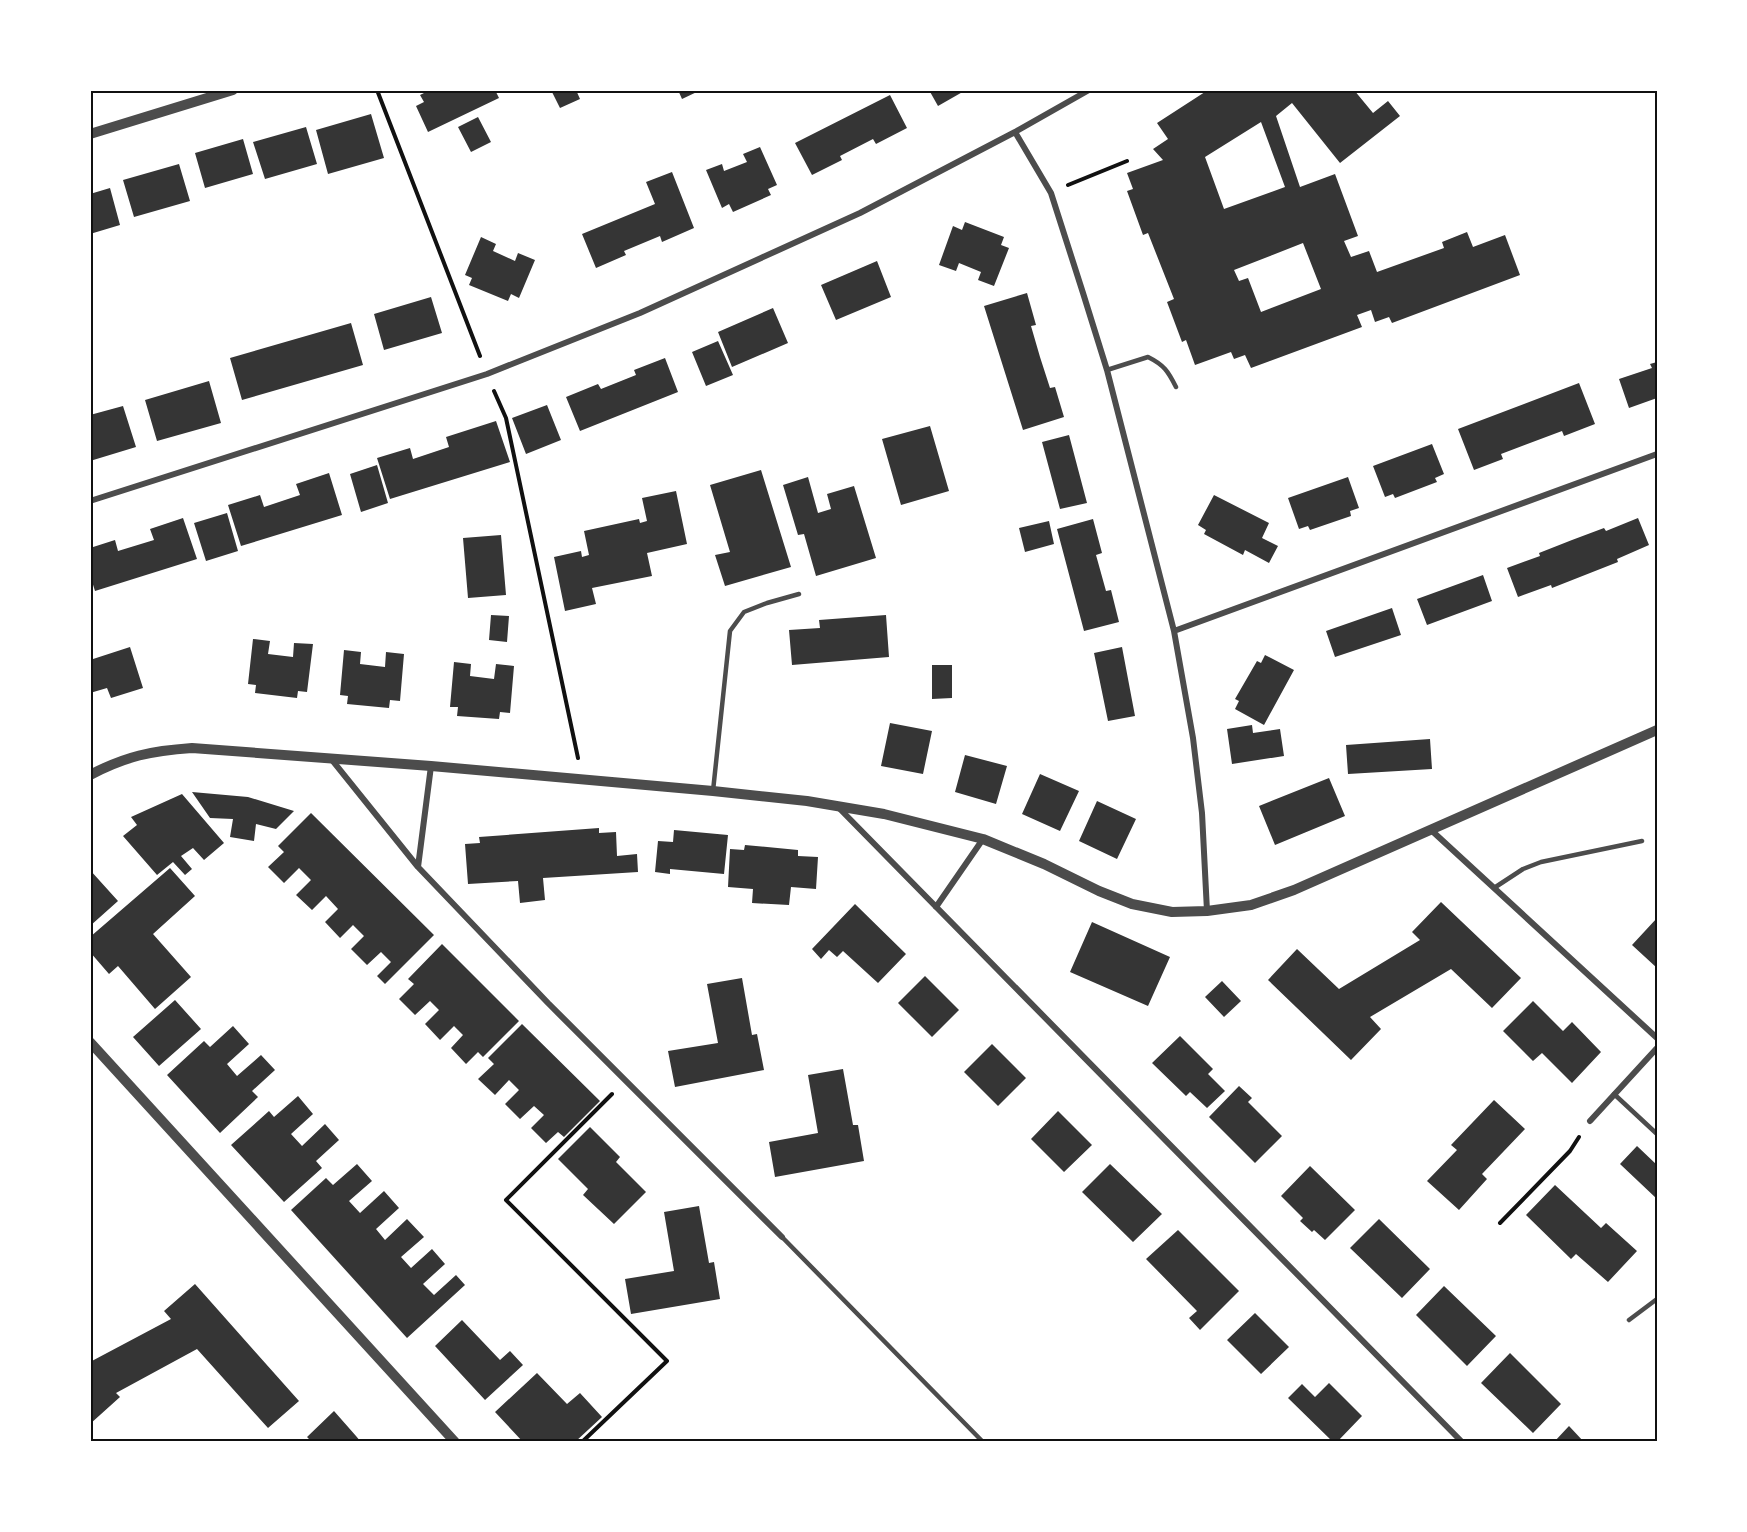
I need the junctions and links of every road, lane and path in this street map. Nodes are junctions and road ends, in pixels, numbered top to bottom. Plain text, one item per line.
1 (232, 90) edge
2 (377, 90) edge
3 (1089, 90) edge
4 (1015, 132) junction
5 (90, 134) edge
6 (1127, 160) dead end
7 (1051, 193) junction
8 (1107, 370) junction
9 (487, 374) junction
10 (1176, 387) dead end
11 (1657, 454) edge
12 (90, 501) edge
13 (800, 594) dead end
14 (1173, 632) junction
15 (1654, 734) edge
16 (330, 758) junction
17 (430, 766) junction
18 (90, 775) edge
19 (583, 779) junction
20 (713, 791) junction
21 (837, 806) junction
22 (1431, 830) junction
23 (983, 839) junction
24 (1642, 841) dead end
25 (418, 867) junction
26 (1494, 888) junction
27 (936, 907) junction
28 (1207, 911) junction
29 (1657, 1038) edge
30 (90, 1042) edge
31 (1657, 1048) edge
32 (626, 1080) junction
33 (1614, 1094) junction
34 (1590, 1122) joint
35 (1657, 1134) edge
36 (1500, 1223) dead end
37 (782, 1237) joint
38 (1657, 1299) edge
39 (1629, 1320) dead end
40 (455, 1442) edge
41 (582, 1442) edge
42 (983, 1442) edge
43 (1462, 1442) edge

1 - 5 street
2 - 9 path
3 - 4 street
4 - 7 street
4 - 9 street
6 - 7 path
7 - 8 street
8 - 10 lane
8 - 14 street
9 - 12 street
9 - 19 path
11 - 14 street
13 - 20 lane
14 - 28 street
15 - 22 street
16 - 17 street
16 - 18 street
16 - 25 street
17 - 19 street
17 - 25 street
19 - 20 street
20 - 21 street
21 - 23 street
21 - 27 street
22 - 26 street
22 - 28 street
23 - 27 street
23 - 28 street
24 - 26 lane
25 - 32 street
26 - 29 street
27 - 43 street
30 - 40 street
31 - 33 street
32 - 37 street
32 - 41 path
33 - 34 street
33 - 35 lane
34 - 36 path
37 - 42 lane
38 - 39 lane

